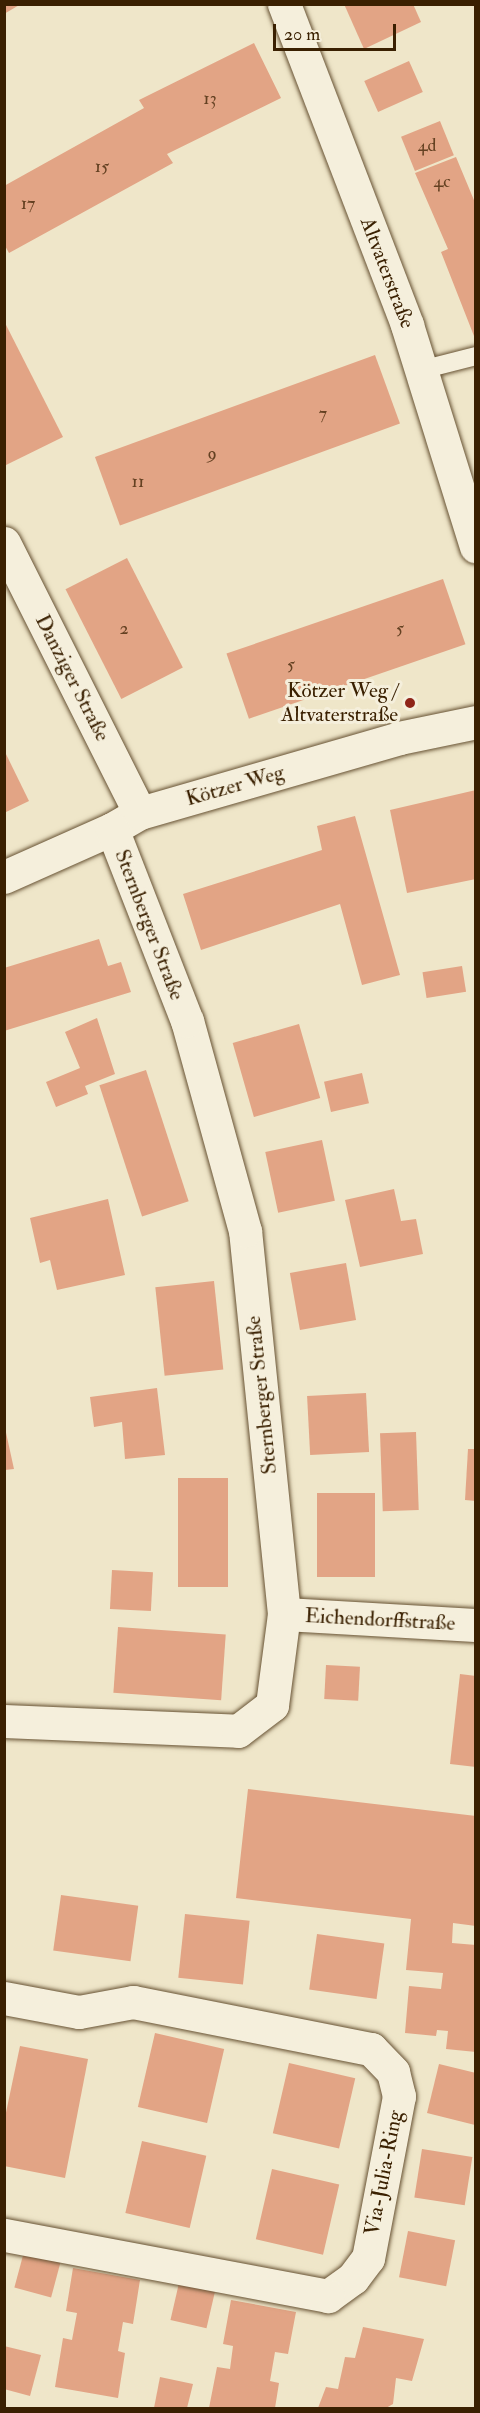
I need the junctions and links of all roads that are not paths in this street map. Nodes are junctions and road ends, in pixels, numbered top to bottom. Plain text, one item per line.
1 (284, 4) edge
2 (476, 356) edge
3 (421, 370) junction
4 (4, 543) edge
5 (476, 546) edge
6 (476, 722) edge
7 (140, 813) junction
8 (112, 829) junction
9 (4, 877) edge
10 (284, 1614) junction
11 (476, 1625) edge
12 (4, 1720) edge
13 (4, 1998) edge
14 (4, 2235) edge

1 - 3 street, Altvaterstraße
2 - 3 lane
3 - 5 street, Altvaterstraße
4 - 7 street, Danziger Straße
6 - 7 street, Kötzer Weg
7 - 8 street, Kötzer Weg
8 - 9 street, Kötzer Weg
8 - 10 street, Sternberger Straße
10 - 11 street, Eichendorffstraße
10 - 12 street, Sternberger Straße
13 - 14 street, Via-Julia-Ring

